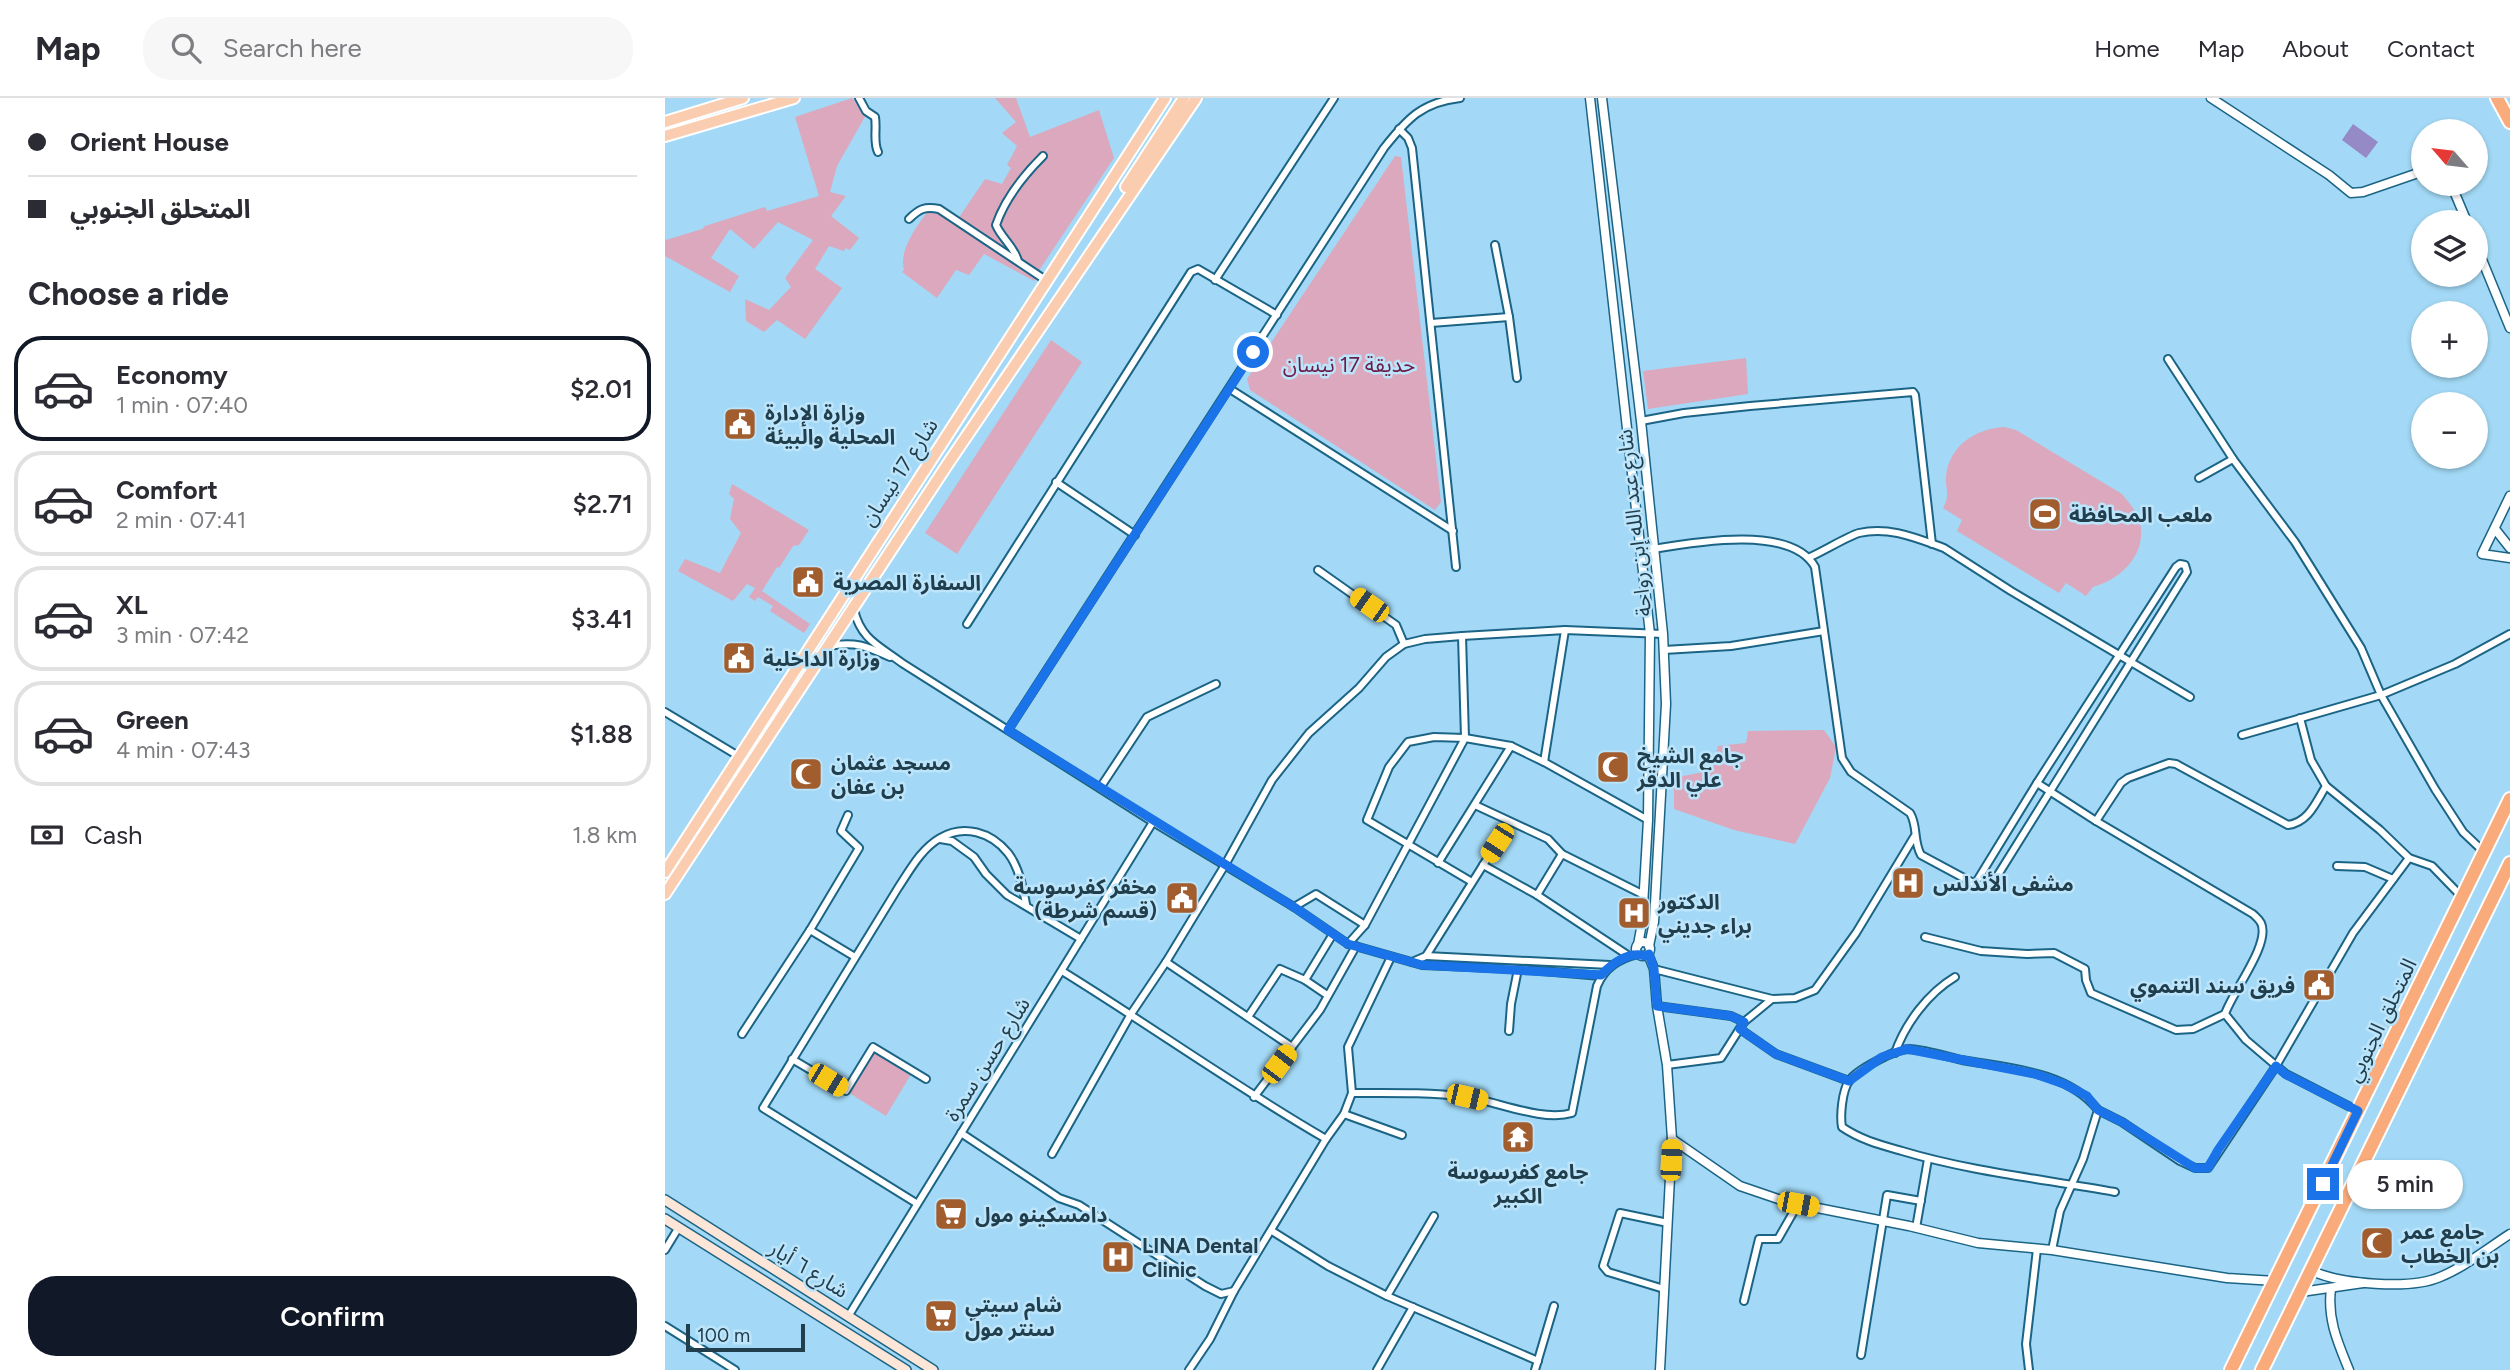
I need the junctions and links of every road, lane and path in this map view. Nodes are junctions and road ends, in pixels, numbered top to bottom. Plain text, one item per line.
1 (743, 98) edge
2 (794, 98) edge
3 (859, 98) edge
4 (1165, 98) edge
5 (1172, 98) edge
6 (1184, 98) edge
7 (1196, 98) edge
8 (1333, 98) edge
9 (1460, 98) edge
10 (1590, 98) edge
11 (1602, 98) edge
12 (2497, 98) edge
13 (2213, 99) edge
14 (665, 122) edge
15 (2510, 122) edge
16 (1399, 129) junction
17 (665, 136) edge
18 (878, 152) dead end
19 (1043, 156) dead end
20 (2411, 175) edge
21 (1099, 201) junction
22 (909, 219) dead end
23 (1495, 245) dead end
24 (1093, 247) junction
25 (1018, 261) junction
26 (2488, 274) edge
27 (1215, 280) junction
28 (1047, 281) junction
29 (1277, 315) junction
30 (1509, 317) junction
31 (1431, 323) junction
32 (2510, 328) edge
33 (2168, 359) dead end
34 (1517, 378) dead end
35 (1230, 389) junction
36 (1641, 421) junction
37 (934, 453) junction
38 (2234, 459) junction
39 (949, 462) junction
40 (2199, 478) dead end
41 (1056, 482) junction
42 (2510, 496) edge
43 (2495, 529) junction
44 (1453, 531) junction
45 (1135, 535) junction
46 (1932, 544) junction
47 (2510, 548) edge
48 (1655, 549) junction
49 (1641, 551) junction
50 (1810, 557) junction
51 (2510, 558) edge
52 (1456, 567) dead end
53 (1318, 570) dead end
54 (853, 608) junction
55 (967, 624) dead end
56 (1565, 630) junction
57 (1824, 631) junction
58 (1650, 634) junction
59 (1663, 634) junction
60 (2510, 634) edge
61 (1462, 636) junction
62 (1404, 644) junction
63 (828, 646) junction
64 (1664, 650) junction
65 (2121, 655) junction
66 (2132, 661) junction
67 (902, 663) junction
68 (1216, 684) dead end
69 (2381, 695) junction
70 (2190, 697) dead end
71 (665, 712) edge
72 (2301, 718) junction
73 (1008, 730) junction
74 (2242, 735) dead end
75 (1465, 738) junction
76 (1511, 746) junction
77 (740, 757) junction
78 (1544, 762) junction
79 (2037, 783) junction
80 (2326, 786) junction
81 (1100, 788) junction
82 (2049, 790) junction
83 (2510, 799) edge
84 (1475, 805) junction
85 (848, 815) dead end
86 (1648, 820) junction
87 (2096, 821) junction
88 (1153, 822) junction
89 (689, 834) junction
90 (1914, 837) junction
91 (938, 839) junction
92 (700, 841) junction
93 (1497, 843) dead end
94 (1407, 844) junction
95 (2485, 852) junction
96 (1562, 854) junction
97 (2409, 858) junction
98 (665, 861) edge
99 (1439, 863) junction
100 (2510, 863) edge
101 (1225, 865) junction
102 (1483, 865) junction
103 (2337, 866) dead end
104 (665, 872) edge
105 (2393, 879) junction
106 (1472, 882) junction
107 (2510, 883) edge
108 (1975, 884) junction
109 (665, 894) edge
110 (1537, 895) junction
111 (1644, 895) junction
112 (2463, 897) junction
113 (665, 904) edge
114 (1026, 904) junction
115 (1294, 907) junction
116 (2481, 922) junction
117 (1365, 925) junction
118 (810, 930) junction
119 (1333, 934) junction
120 (1925, 937) dead end
121 (1081, 939) junction
122 (1348, 944) junction
123 (1356, 946) junction
124 (1638, 950) junction
125 (1649, 950) junction
126 (1426, 956) junction
127 (1629, 956) junction
128 (855, 957) junction
129 (1391, 957) junction
130 (1166, 962) junction
131 (1412, 962) junction
132 (1610, 965) junction
133 (1518, 969) junction
134 (1654, 969) junction
135 (1062, 971) junction
136 (1601, 975) junction
137 (1955, 977) dead end
138 (1305, 980) junction
139 (1327, 995) junction
140 (1772, 999) junction
141 (1657, 1006) junction
142 (1131, 1014) junction
143 (2225, 1014) junction
144 (1248, 1017) junction
145 (1742, 1025) junction
146 (1509, 1031) dead end
147 (742, 1034) dead end
148 (1291, 1047) junction
149 (1895, 1053) junction
150 (792, 1059) junction
151 (1667, 1065) junction
152 (2276, 1066) junction
153 (926, 1079) dead end
154 (1849, 1081) junction
155 (1352, 1093) junction
156 (1254, 1097) junction
157 (2098, 1110) junction
158 (2358, 1111) junction
159 (1344, 1114) junction
160 (961, 1133) junction
161 (1402, 1135) dead end
162 (1326, 1139) junction
163 (1672, 1139) junction
164 (1052, 1154) dead end
165 (1928, 1159) junction
166 (2071, 1184) junction
167 (2115, 1192) dead end
168 (665, 1200) edge
169 (1921, 1201) junction
170 (916, 1203) junction
171 (1798, 1204) junction
172 (1434, 1216) dead end
173 (665, 1219) edge
174 (1882, 1220) junction
175 (1668, 1223) junction
176 (679, 1227) junction
177 (1916, 1228) junction
178 (1272, 1231) junction
179 (2510, 1234) edge
180 (2037, 1249) junction
181 (665, 1250) edge
182 (2052, 1250) junction
183 (2312, 1271) junction
184 (2275, 1281) junction
185 (2366, 1282) junction
186 (1664, 1289) junction
187 (2331, 1289) junction
188 (1234, 1291) junction
189 (2301, 1292) junction
190 (1387, 1296) junction
191 (1744, 1301) dead end
192 (1554, 1306) dead end
193 (1413, 1307) junction
194 (849, 1315) junction
195 (665, 1326) edge
196 (1861, 1355) dead end
197 (1538, 1361) junction
198 (735, 1370) edge
199 (906, 1370) edge
200 (933, 1370) edge
201 (1189, 1370) edge
202 (1377, 1370) edge
203 (1535, 1370) edge
204 (1660, 1370) edge
205 (2029, 1370) edge
206 (2231, 1370) edge
207 (2262, 1370) edge
208 (2349, 1370) edge

1 - 14 main road
2 - 17 main road
3 - 18 street
4 - 21 main road
5 - 21 main road
6 - 24 main road
7 - 24 main road
8 - 27 street
9 - 16 street
10 - 49 street, شارع عبد الله إبن رواحة
11 - 36 street, شارع عبد الله إبن رواحة
12 - 15 highway
13 - 20 street
16 - 29 street
16 - 31 street
19 - 25 street
21 - 28 main road, شارع 17 نيسان
22 - 25 street
23 - 30 street
24 - 39 main road, شارع 17 نيسان
25 - 28 street
26 - 32 street
27 - 29 street
27 - 41 street
28 - 37 main road, شارع 17 نيسان
29 - 35 street
30 - 31 street
30 - 34 street
31 - 44 street
33 - 38 street
35 - 44 street
35 - 45 street
36 - 46 street
36 - 48 street, شارع عبد الله إبن رواحة
37 - 39 main road
37 - 77 main road, شارع 17 نيسان
38 - 40 street
38 - 69 street
39 - 54 main road, شارع 17 نيسان
41 - 45 street
41 - 55 street
42 - 43 street
43 - 47 street
43 - 51 street
44 - 52 street
45 - 73 street
46 - 50 street
46 - 65 street
48 - 49 street
48 - 50 street
48 - 59 street, شارع عبد الله إبن رواحة
49 - 58 street, شارع عبد الله إبن رواحة
50 - 57 street
53 - 62 street
54 - 63 main road, شارع 17 نيسان
54 - 67 street
56 - 58 street
56 - 61 street
56 - 78 street
57 - 64 street
57 - 90 street
58 - 59 street
58 - 86 street, شارع عبد الله إبن رواحة
59 - 64 street, شارع عبد الله إبن رواحة
60 - 69 street
61 - 62 street
61 - 75 street
62 - 101 street
63 - 67 street
63 - 92 main road, شارع 17 نيسان
64 - 125 street, شارع عبد الله إبن رواحة
65 - 66 street
65 - 66 street
65 - 79 street
66 - 70 street
66 - 82 street
67 - 73 street
68 - 81 street
69 - 72 street
69 - 95 street
71 - 77 street
72 - 74 street
72 - 80 street
73 - 81 street
75 - 76 street
75 - 94 street
75 - 94 street
76 - 78 street
76 - 84 street
77 - 89 main road, شارع 17 نيسان
78 - 86 street
79 - 82 street
79 - 108 street
80 - 87 street
80 - 97 street
81 - 88 street
82 - 87 street
82 - 108 street
83 - 95 highway, المتحلق الجنوبي
84 - 96 street
84 - 99 street
85 - 118 street
86 - 111 street, شارع عبد الله إبن رواحة
87 - 143 street
88 - 101 street
88 - 121 street, شارع حسن سمرة
89 - 98 main road
89 - 104 main road, شارع 17 نيسان
90 - 108 street
90 - 140 street
91 - 114 street
91 - 114 street
91 - 128 street
92 - 109 main road, شارع 17 نيسان
92 - 113 main road
93 - 102 street
94 - 99 street
94 - 117 street
95 - 112 highway, المتحلق الجنوبي
96 - 110 street
96 - 111 street
97 - 105 street
97 - 112 street
99 - 106 street
100 - 116 highway
101 - 115 street
101 - 130 street
102 - 106 street
102 - 110 street
103 - 105 street
105 - 152 street
106 - 126 street
107 - 116 highway
110 - 127 street
111 - 124 street, شارع عبد الله إبن رواحة
112 - 158 highway, المتحلق الجنوبي
114 - 121 street
115 - 117 street
115 - 119 street
116 - 183 highway
117 - 122 street
118 - 128 street
118 - 147 street
119 - 122 street
119 - 138 street
120 - 143 street
121 - 135 street, شارع حسن سمرة
122 - 123 street
123 - 129 street
123 - 139 street
124 - 125 street
124 - 127 street
125 - 134 street
126 - 131 street
126 - 132 street
127 - 132 street
128 - 150 street
129 - 131 street
129 - 155 street
130 - 142 street
130 - 144 street
131 - 133 street
132 - 136 street
133 - 136 street
133 - 146 street
134 - 140 street
134 - 141 street
135 - 142 street
135 - 160 street, شارع حسن سمرة
136 - 155 street
137 - 149 street
138 - 139 street
138 - 144 street
139 - 148 street
140 - 145 street
141 - 145 street
141 - 151 street
142 - 156 street
142 - 164 street
143 - 152 street
144 - 148 street
145 - 151 street
145 - 154 street
148 - 156 street
149 - 154 street
149 - 157 street
150 - 153 street
150 - 170 street
151 - 163 street
152 - 157 street
152 - 158 street
154 - 165 street
155 - 159 street
156 - 162 street
157 - 166 street
158 - 184 highway, المتحلق الجنوبي
159 - 161 street
159 - 162 street
160 - 170 street, شارع حسن سمرة
160 - 188 street
162 - 178 street
163 - 171 street
163 - 175 street
165 - 166 street
165 - 169 street
166 - 167 street
166 - 182 street
168 - 194 main road, شارع ٦ أيار
169 - 174 street
169 - 177 street
170 - 194 street, شارع حسن سمرة
171 - 174 street
171 - 191 street
172 - 190 street
173 - 176 main road, شارع ٦ أيار
174 - 177 street
174 - 196 street
175 - 186 street
175 - 186 street
176 - 181 street
176 - 199 main road, شارع ٦ أيار
177 - 180 street
178 - 188 street
178 - 190 street
179 - 185 street
180 - 182 street
180 - 205 street
182 - 184 street
183 - 185 street
183 - 189 highway
184 - 206 highway, المتحلق الجنوبي
185 - 187 street
186 - 204 street
187 - 189 street
187 - 208 street
188 - 201 street
189 - 207 highway
190 - 193 street
192 - 197 street
193 - 197 street
193 - 202 street
194 - 200 main road, شارع ٦ أيار
195 - 198 street
197 - 203 street

